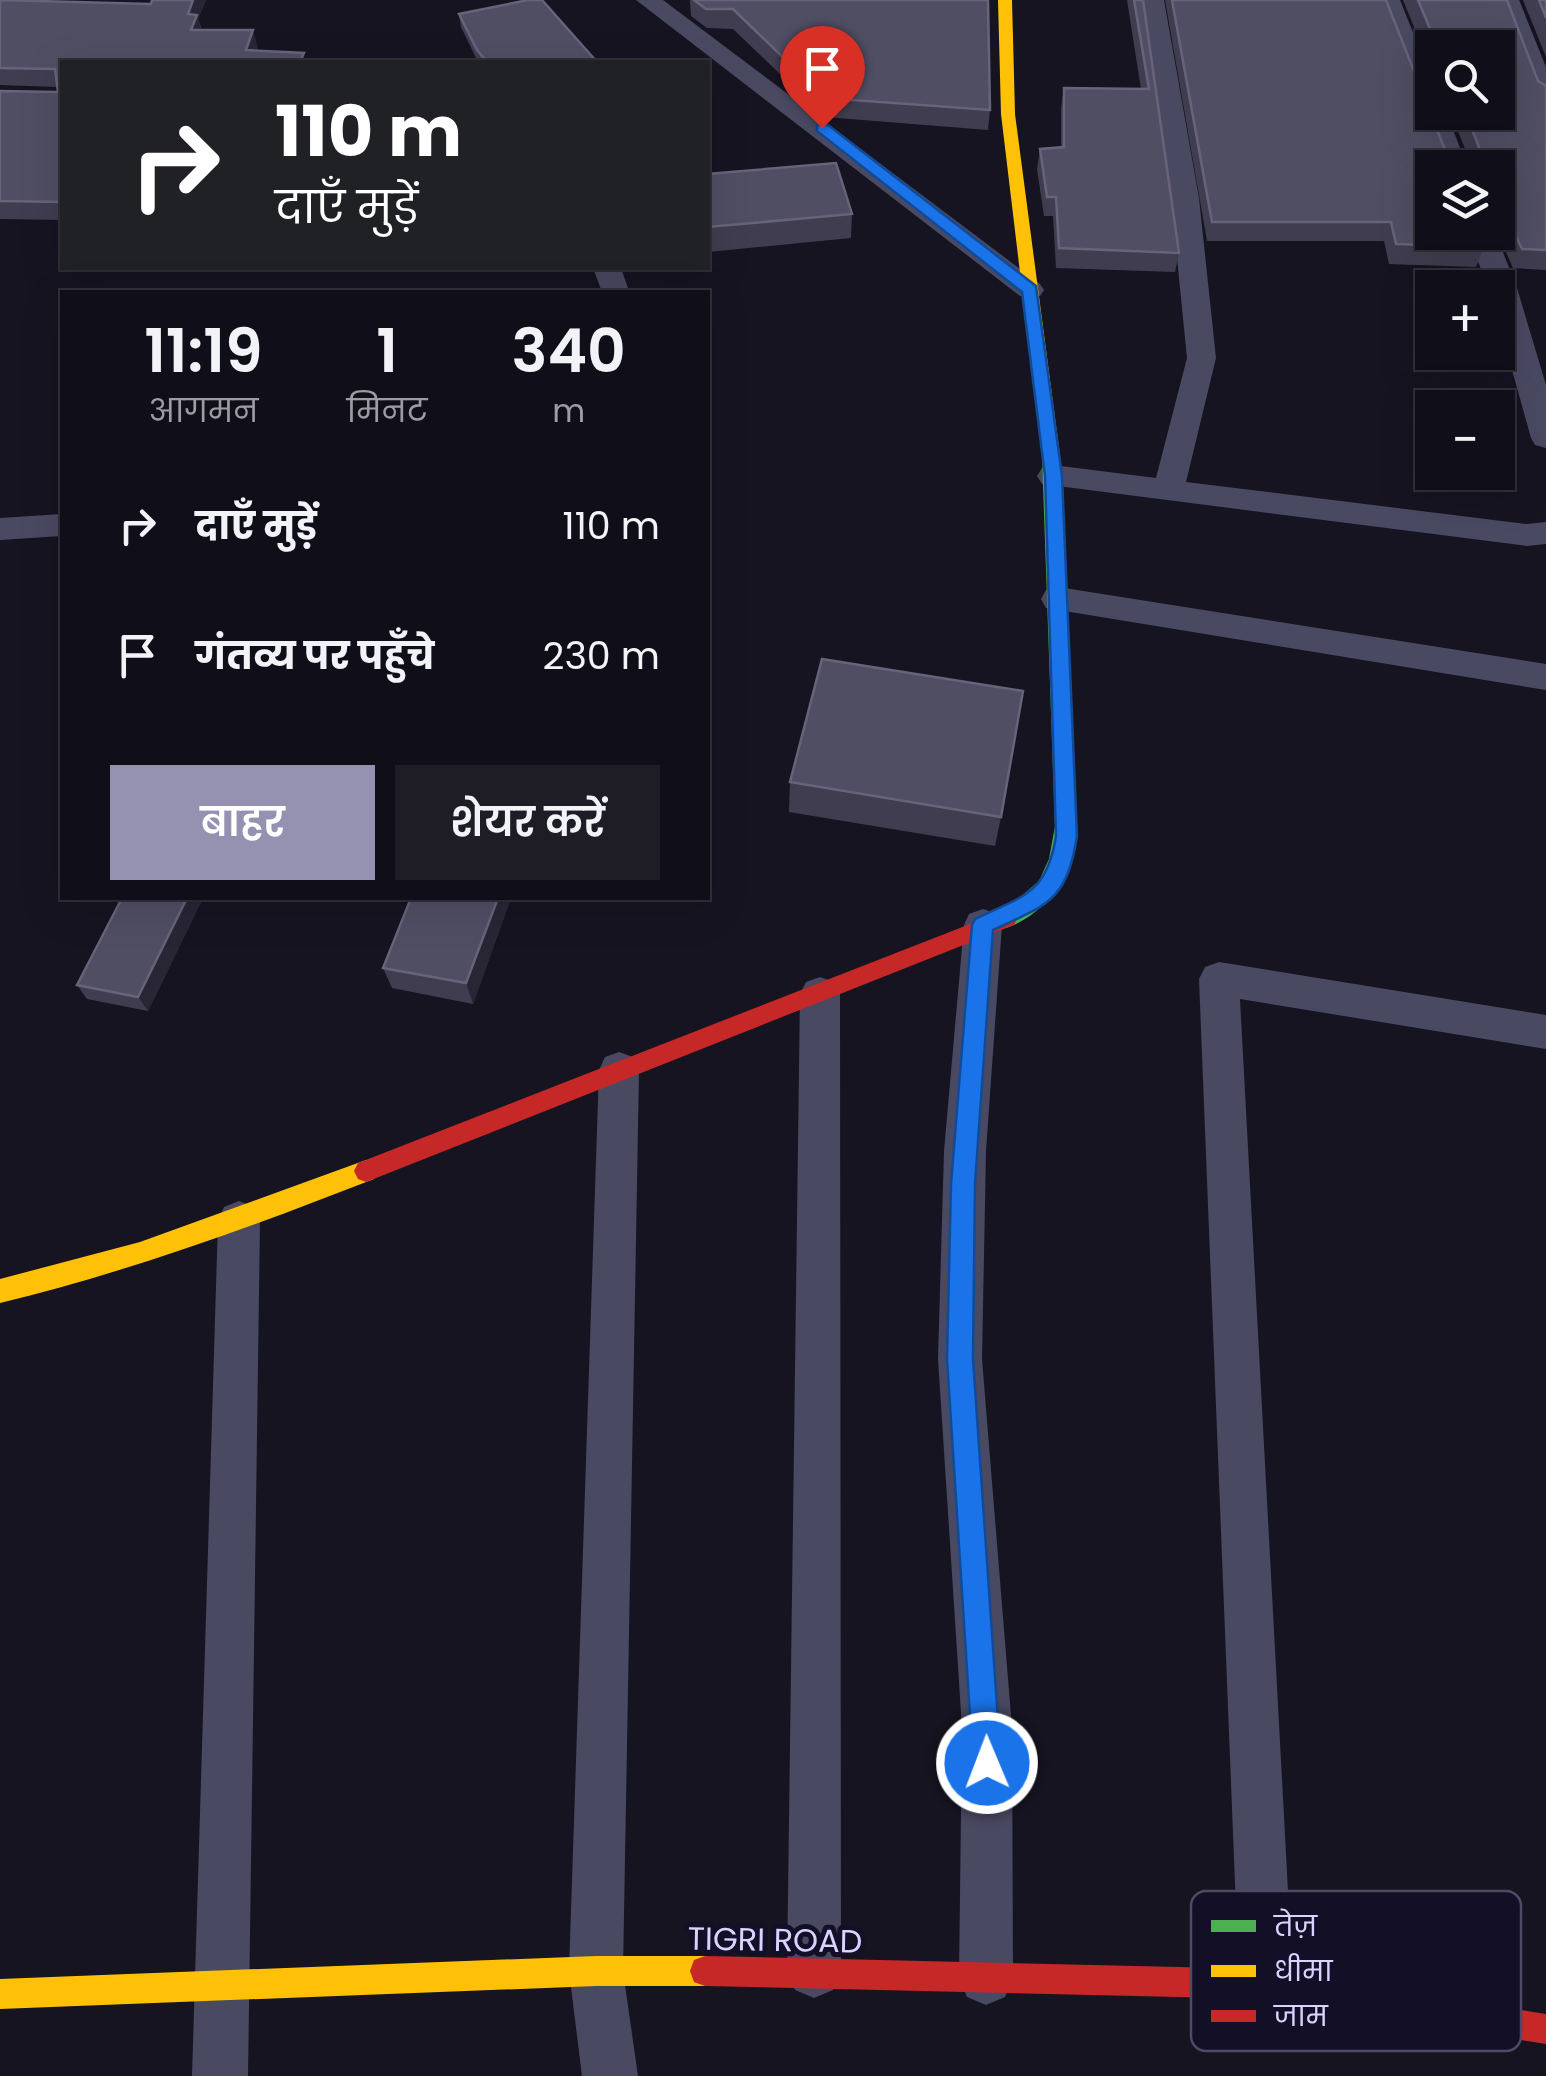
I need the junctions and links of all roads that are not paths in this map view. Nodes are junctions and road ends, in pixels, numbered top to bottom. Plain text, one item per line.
1 (648, 0) edge
2 (1006, 0) edge
3 (1152, 0) edge
4 (1388, 0) edge
5 (1507, 0) edge
6 (1415, 67) edge
7 (1546, 99) edge
8 (1489, 250) edge
9 (1030, 290) junction
10 (1535, 361) edge
11 (1546, 438) edge
12 (1054, 476) junction
13 (1168, 490) junction
14 (60, 525) edge
15 (0, 529) edge
16 (1546, 534) edge
17 (1058, 599) junction
18 (1546, 677) edge
19 (983, 925) junction
20 (820, 994) junction
21 (1546, 1032) edge
22 (619, 1070) junction
23 (239, 1221) junction
24 (0, 1291) edge
25 (1262, 1891) edge
26 (596, 1971) junction
27 (814, 1971) junction
28 (986, 1978) junction
29 (225, 1982) junction
30 (1191, 1982) edge
31 (0, 1994) edge
32 (1521, 2024) edge
33 (1546, 2028) edge
34 (220, 2076) edge
35 (610, 2076) edge

1 - 9 street
2 - 9 street
3 - 13 street
4 - 6 street
5 - 7 street
8 - 10 street
9 - 12 street
10 - 11 street
12 - 13 street
12 - 17 street
13 - 16 street
14 - 15 street
17 - 18 street
17 - 19 street
19 - 20 street
19 - 28 street
20 - 22 street
20 - 27 street
21 - 25 street
22 - 23 street
22 - 26 street
23 - 24 street
23 - 29 street
26 - 27 street, TIGRI ROAD
26 - 29 street, TIGRI ROAD
26 - 35 street
27 - 28 street, TIGRI ROAD
28 - 30 street, TIGRI ROAD
29 - 31 street, TIGRI ROAD
29 - 34 street
32 - 33 street, TIGRI ROAD

